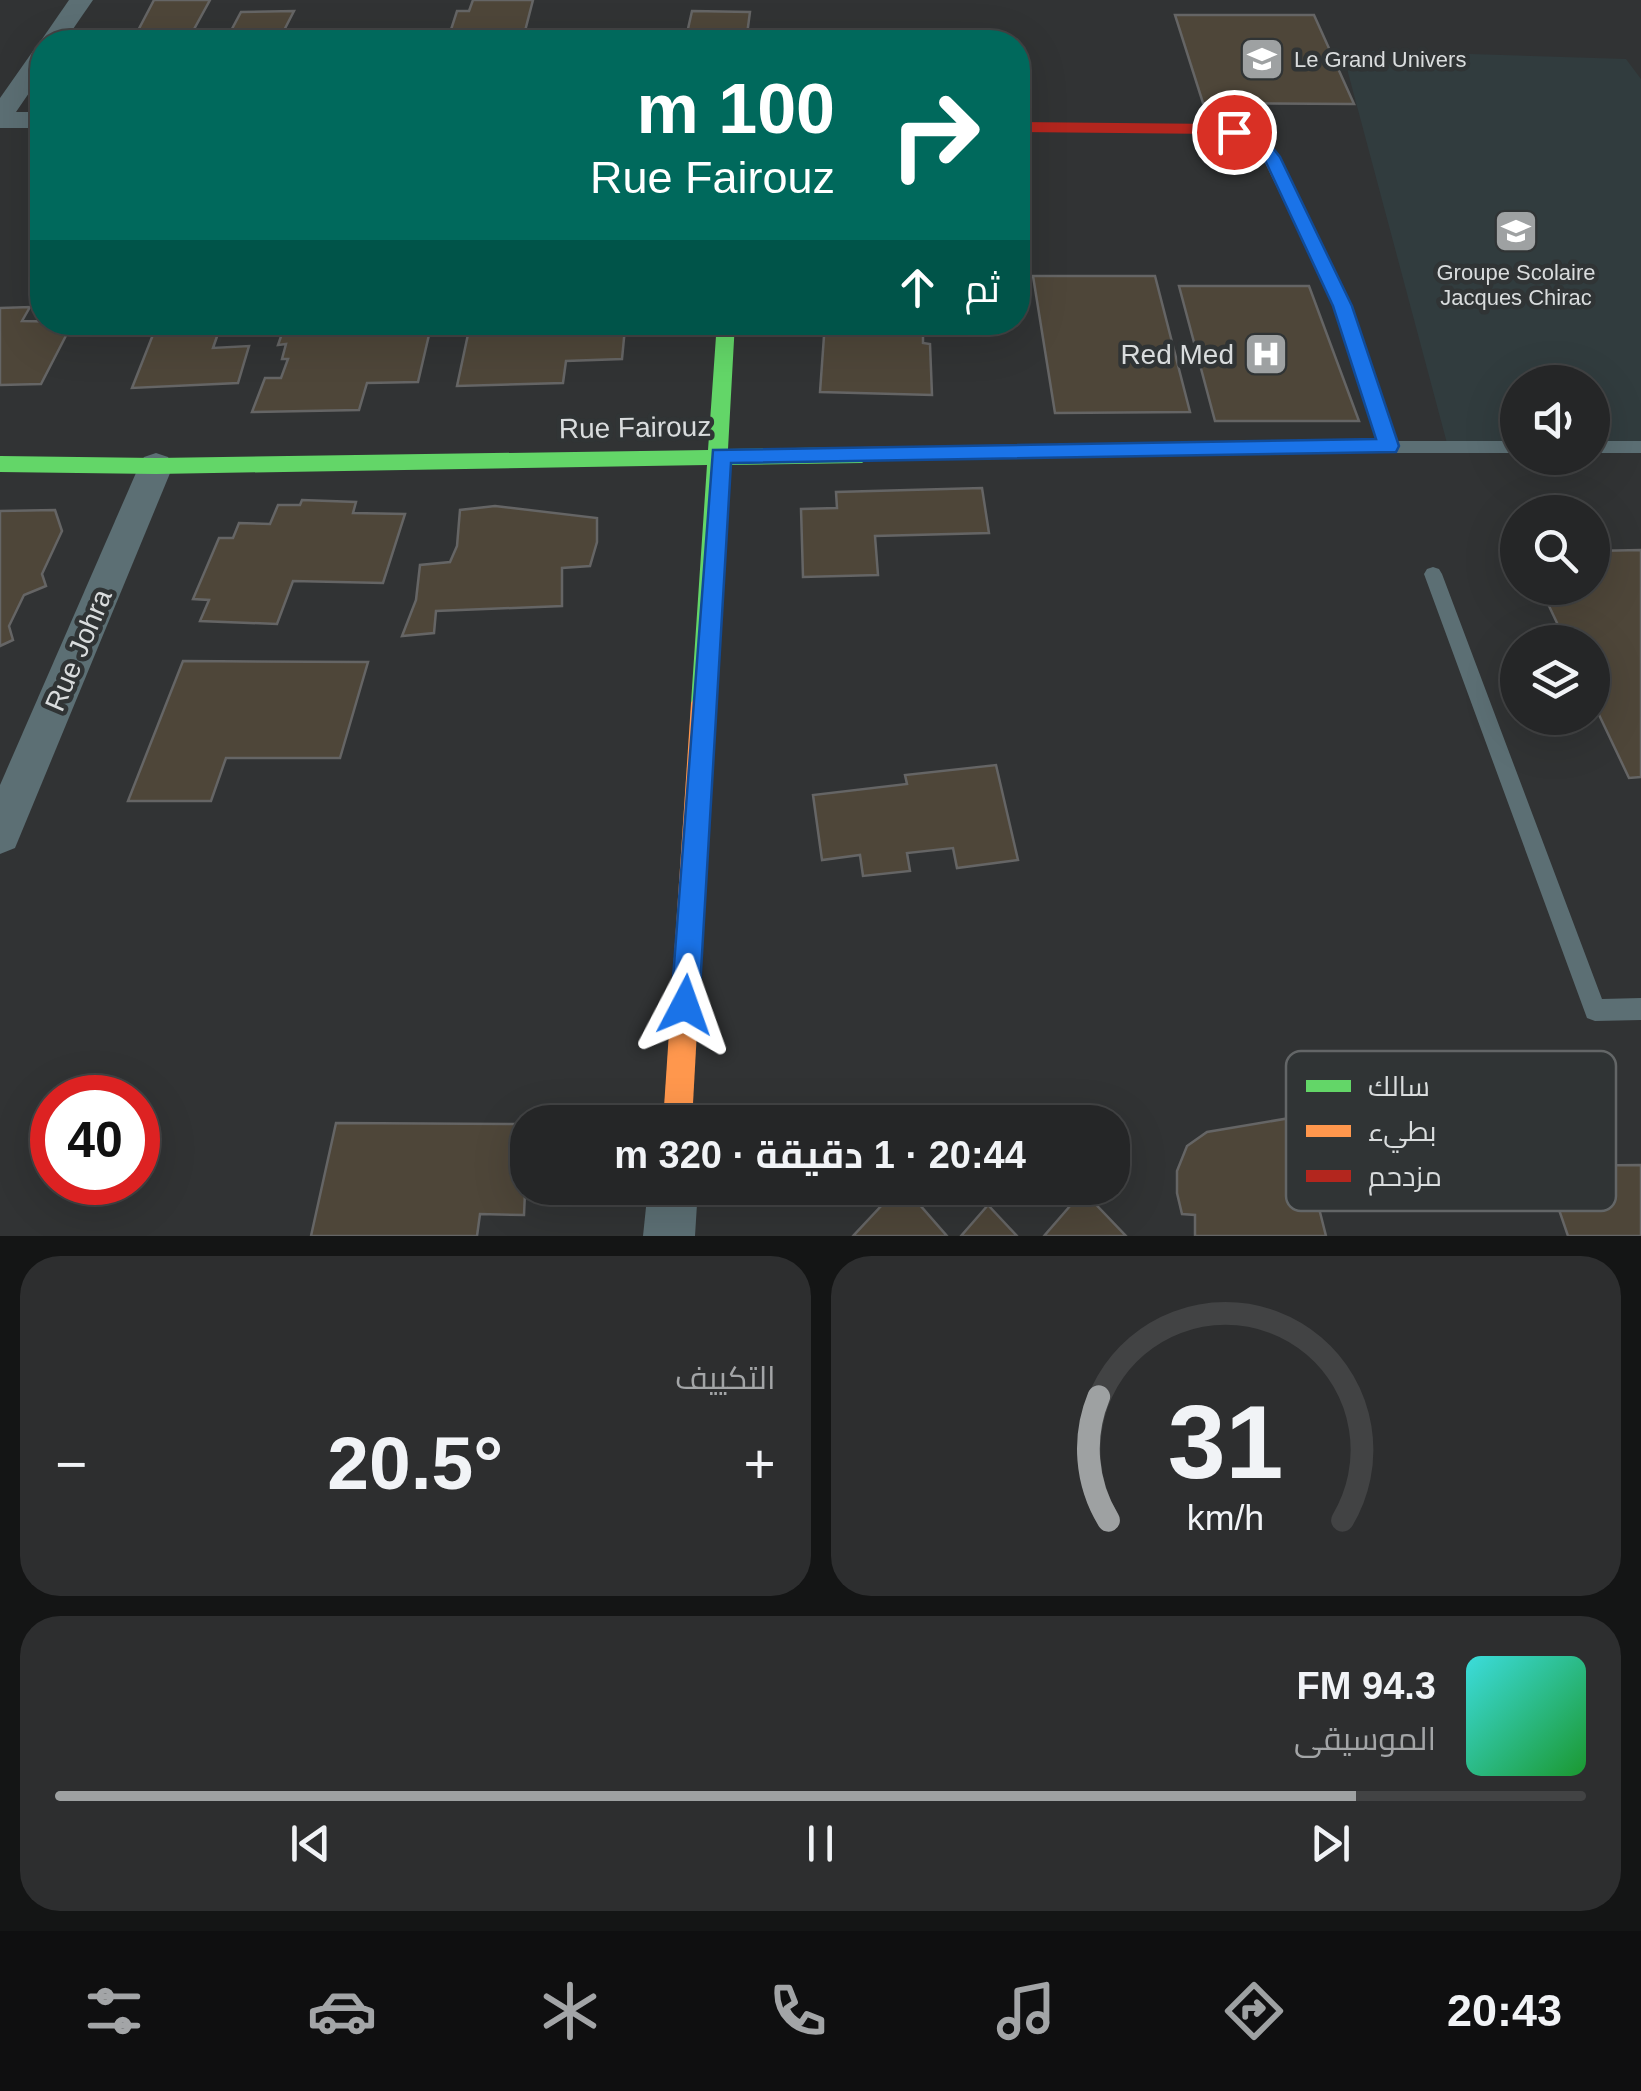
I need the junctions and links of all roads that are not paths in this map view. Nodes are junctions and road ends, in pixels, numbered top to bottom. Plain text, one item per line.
1 (81, 0) edge
2 (60, 30) edge
3 (30, 74) edge
4 (0, 118) edge
5 (30, 119) edge
6 (1030, 127) edge
7 (726, 335) edge
8 (1389, 446) junction
9 (1500, 446) edge
10 (1610, 446) edge
11 (1641, 446) edge
12 (721, 456) junction
13 (0, 464) edge
14 (156, 466) junction
15 (1433, 574) dead end
16 (0, 834) edge
17 (1641, 1010) edge
18 (678, 1105) edge
19 (672, 1205) edge
20 (670, 1236) edge

1 - 2 street
3 - 4 street
4 - 5 street
6 - 8 street
7 - 12 street
8 - 9 lane
8 - 12 street, Rue Fairouz
10 - 11 lane
12 - 14 street, Rue Fairouz
12 - 18 street
13 - 14 street, Rue Fairouz
14 - 16 street, Rue Johra
15 - 17 lane
19 - 20 street

